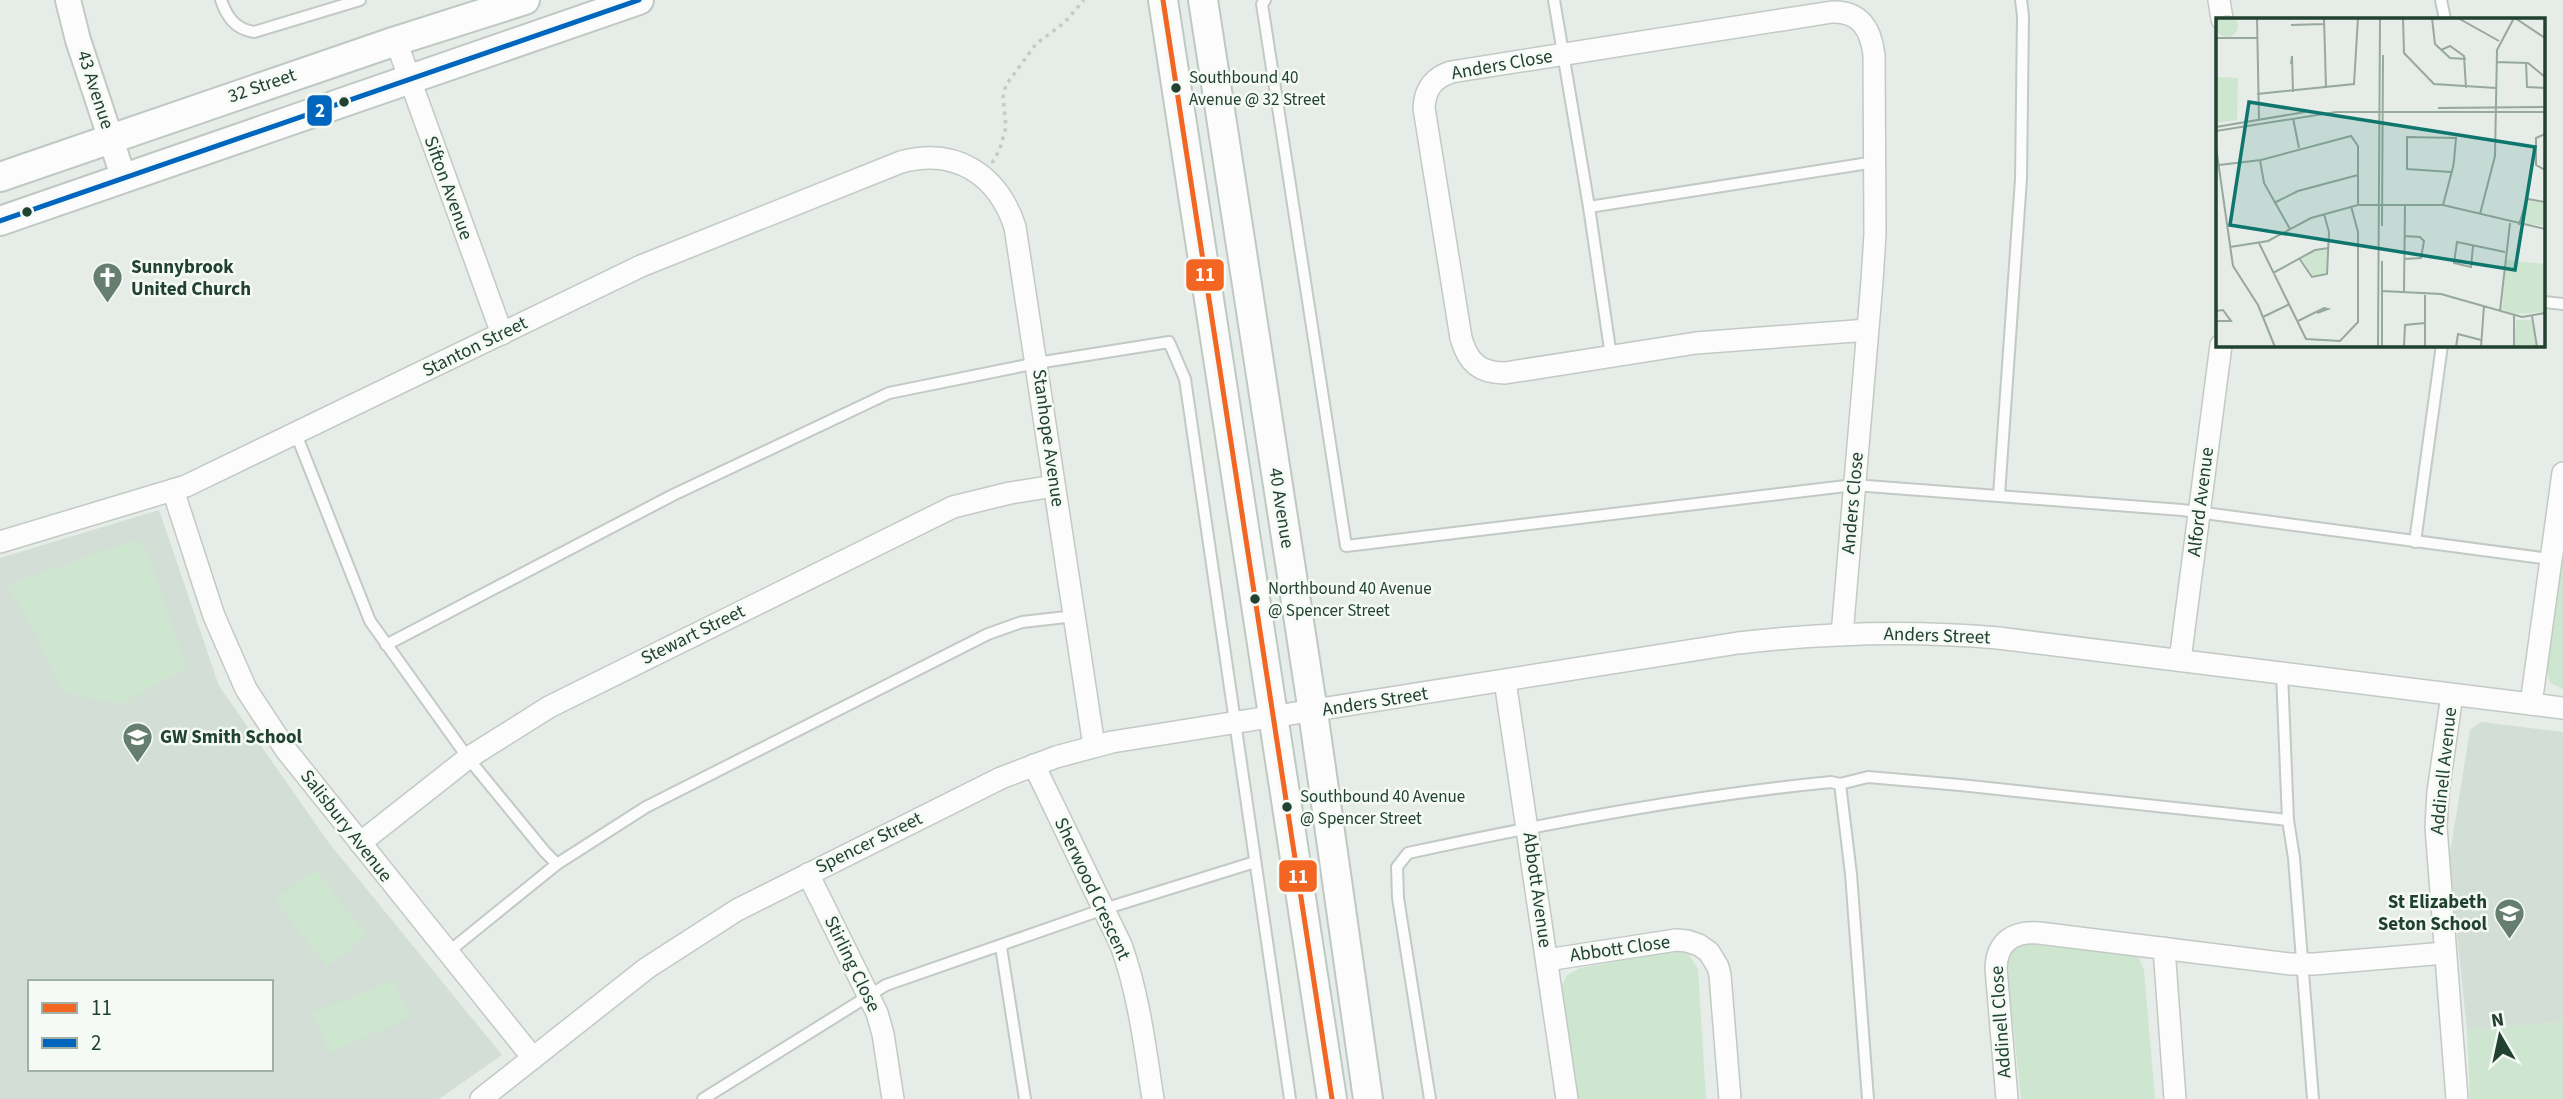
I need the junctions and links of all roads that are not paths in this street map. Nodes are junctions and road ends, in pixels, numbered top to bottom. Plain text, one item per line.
1 (68, 0) edge
2 (220, 0) edge
3 (360, 0) edge
4 (525, 0) edge
5 (639, 0) edge
6 (1163, 0) edge
7 (1203, 0) edge
8 (1265, 0) edge
9 (1555, 0) edge
10 (2021, 0) edge
11 (2219, 0) edge
12 (2441, 0) edge
13 (2222, 18) edge
14 (2445, 18) edge
15 (396, 41) junction
16 (1563, 54) junction
17 (409, 79) junction
18 (110, 138) junction
19 (950, 160) joint
20 (1875, 162) junction
21 (0, 177) edge
22 (124, 178) junction
23 (1589, 207) junction
24 (0, 221) edge
25 (1868, 330) junction
26 (502, 334) junction
27 (2221, 346) edge
28 (2442, 346) edge
29 (1611, 356) junction
30 (1037, 363) junction
31 (296, 434) junction
32 (2563, 473) edge
33 (1854, 485) junction
34 (1055, 486) junction
35 (173, 490) junction
36 (2000, 495) junction
37 (2200, 512) junction
38 (0, 542) edge
39 (2415, 542) junction
40 (2550, 559) junction
41 (1075, 616) junction
42 (1842, 635) junction
43 (386, 645) junction
44 (2180, 660) junction
45 (2282, 673) junction
46 (1505, 681) junction
47 (2452, 695) junction
48 (2532, 704) junction
49 (2563, 708) edge
50 (1312, 712) junction
51 (1274, 718) junction
52 (1236, 724) junction
53 (1094, 746) junction
54 (468, 758) junction
55 (1034, 765) junction
56 (1840, 784) junction
57 (2288, 820) junction
58 (1528, 827) junction
59 (360, 843) junction
60 (1255, 862) junction
61 (557, 864) junction
62 (808, 874) junction
63 (1104, 909) junction
64 (1001, 947) junction
65 (2164, 948) junction
66 (447, 953) junction
67 (2445, 953) junction
68 (1547, 960) junction
69 (2302, 964) junction
70 (869, 995) junction
71 (533, 1058) junction
72 (481, 1099) edge
73 (703, 1099) edge
74 (893, 1099) edge
75 (1025, 1099) edge
76 (1153, 1099) edge
77 (1290, 1099) edge
78 (1332, 1099) edge
79 (1368, 1099) edge
80 (1430, 1099) edge
81 (1567, 1099) edge
82 (1730, 1099) edge
83 (1868, 1099) edge
84 (2007, 1099) edge
85 (2175, 1099) edge
86 (2312, 1099) edge
87 (2457, 1099) edge

1 - 18 street, 43 Avenue
2 - 3 lane
4 - 15 main road, 32 Street
5 - 17 main road
6 - 51 main road, 40 Avenue
7 - 50 main road, 40 Avenue
8 - 33 lane
9 - 16 lane
10 - 36 lane
11 - 13 street
12 - 14 lane
15 - 17 street, Sifton Avenue
15 - 18 main road, 32 Street
16 - 20 street, Anders Close
16 - 23 lane
16 - 29 street, Anders Close
17 - 22 main road
17 - 26 street, Sifton Avenue
18 - 21 main road, 32 Street
18 - 22 street, 43 Avenue
19 - 26 street, Stanton Street
19 - 30 street, Stanhope Avenue
20 - 23 lane
20 - 25 street, Anders Close
22 - 24 main road
23 - 29 lane
25 - 29 street, Anders Close
25 - 33 street, Anders Close
26 - 31 street, Stanton Street
27 - 37 street, Alford Avenue
28 - 39 lane
30 - 34 street, Stanhope Avenue
30 - 43 lane
30 - 52 lane
31 - 35 street, Stanton Street
31 - 43 lane
32 - 40 street
33 - 36 lane
33 - 42 street, Anders Close
34 - 41 street, Stanhope Avenue
34 - 54 street, Stewart Street
35 - 38 street, Stanton Street
35 - 59 street, Salisbury Avenue
36 - 37 lane
37 - 39 lane
37 - 44 street, Alford Avenue
39 - 40 lane
40 - 48 street
41 - 53 street, Stanhope Avenue
41 - 61 lane
42 - 44 street, Anders Street
42 - 46 street, Anders Street
43 - 54 lane
44 - 45 street, Anders Street
45 - 47 street, Anders Street
45 - 57 lane
46 - 50 street, Anders Street
46 - 58 street, Abbott Avenue
47 - 48 street, Anders Street
47 - 67 street, Addinell Avenue
48 - 49 street, Anders Street
50 - 51 street, Spencer Street
50 - 79 main road, 40 Avenue
51 - 52 street, Spencer Street
51 - 78 main road, 40 Avenue
52 - 53 street, Spencer Street
52 - 60 lane
53 - 55 street, Spencer Street
54 - 59 street, Stewart Street
54 - 61 lane
55 - 62 street, Spencer Street
55 - 63 street, Sherwood Crescent
56 - 57 lane
56 - 58 lane
56 - 83 lane
57 - 69 lane
58 - 68 street, Abbott Avenue
58 - 80 lane
59 - 66 street, Salisbury Avenue
60 - 63 lane
60 - 77 lane
61 - 66 lane
62 - 70 street, Stirling Close
62 - 71 street, Spencer Street
63 - 64 lane
63 - 76 street, Sherwood Crescent
64 - 70 lane
64 - 75 lane
65 - 69 street, Addinell Close
65 - 84 street, Addinell Close
65 - 85 street
66 - 71 street, Salisbury Avenue
67 - 69 street, Addinell Close
67 - 87 street, Addinell Avenue
68 - 81 street, Abbott Avenue
68 - 82 street, Abbott Close
69 - 86 lane
70 - 73 lane
70 - 74 street, Stirling Close
71 - 72 street, Spencer Street

